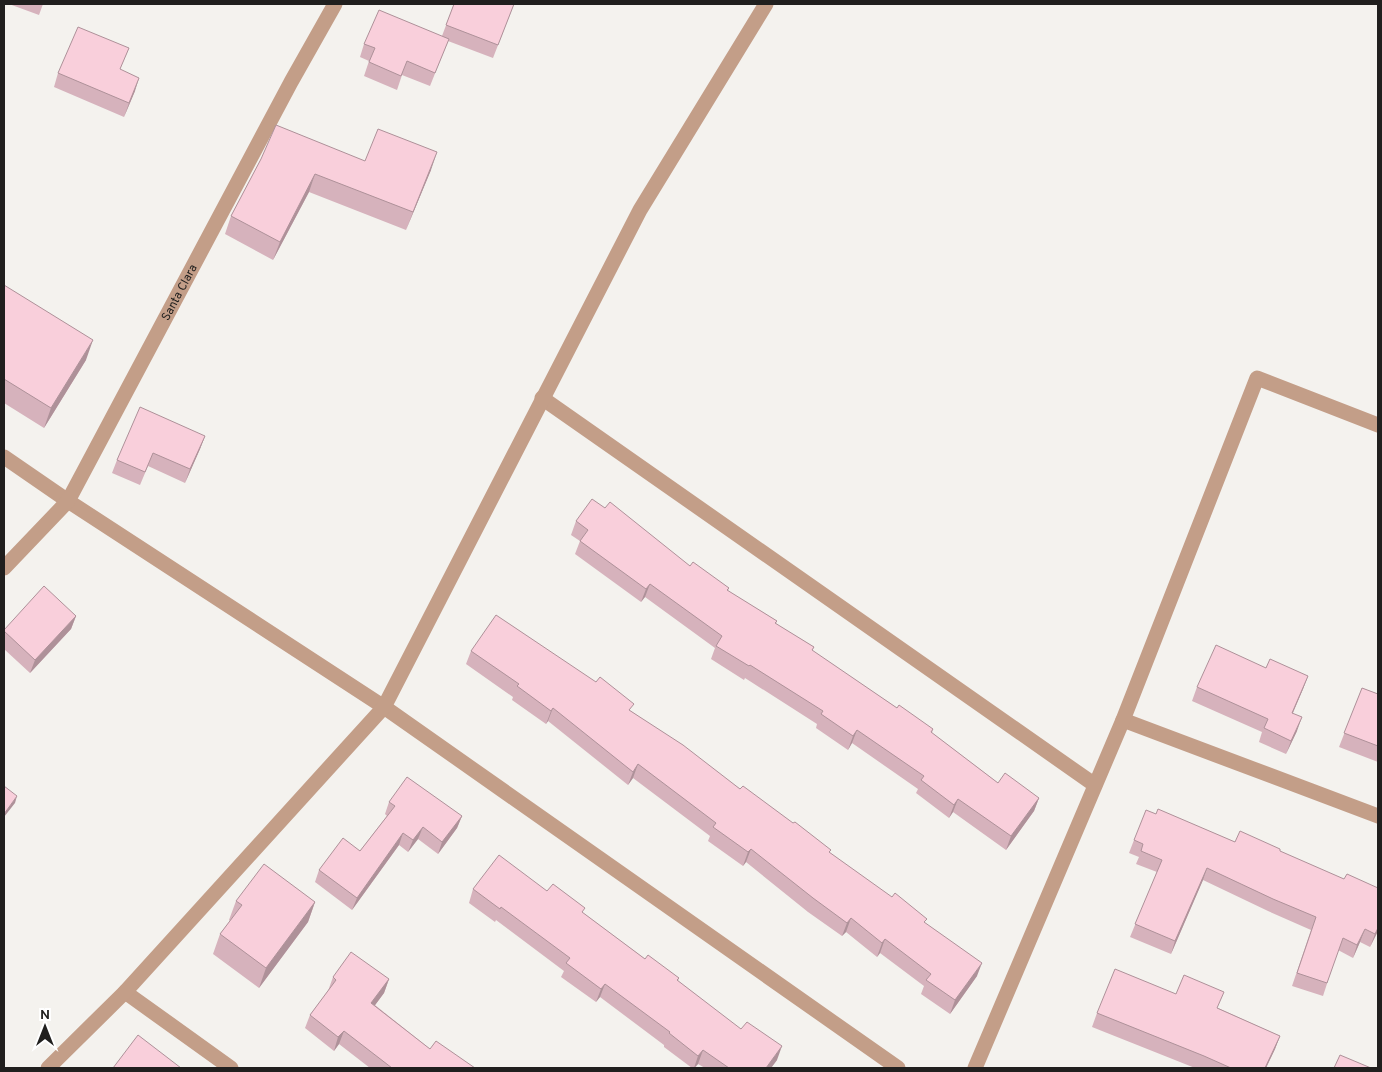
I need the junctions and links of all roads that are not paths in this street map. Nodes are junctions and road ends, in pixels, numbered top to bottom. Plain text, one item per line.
1 (336, 4) edge
2 (766, 4) edge
3 (542, 398) junction
4 (1378, 425) edge
5 (4, 456) edge
6 (68, 501) junction
7 (4, 568) edge
8 (384, 707) junction
9 (1123, 720) junction
10 (1095, 785) junction
11 (1378, 816) edge
12 (125, 992) junction
13 (48, 1068) edge
14 (231, 1068) edge
15 (898, 1068) edge
16 (975, 1068) edge

1 - 6 street, Santa Clara
2 - 3 street
3 - 8 street
3 - 10 street
4 - 9 street
5 - 6 street
6 - 7 street, Santa Clara
6 - 8 street
8 - 12 street
8 - 15 street
9 - 10 street
9 - 11 street
10 - 16 street
12 - 13 street
12 - 14 street

